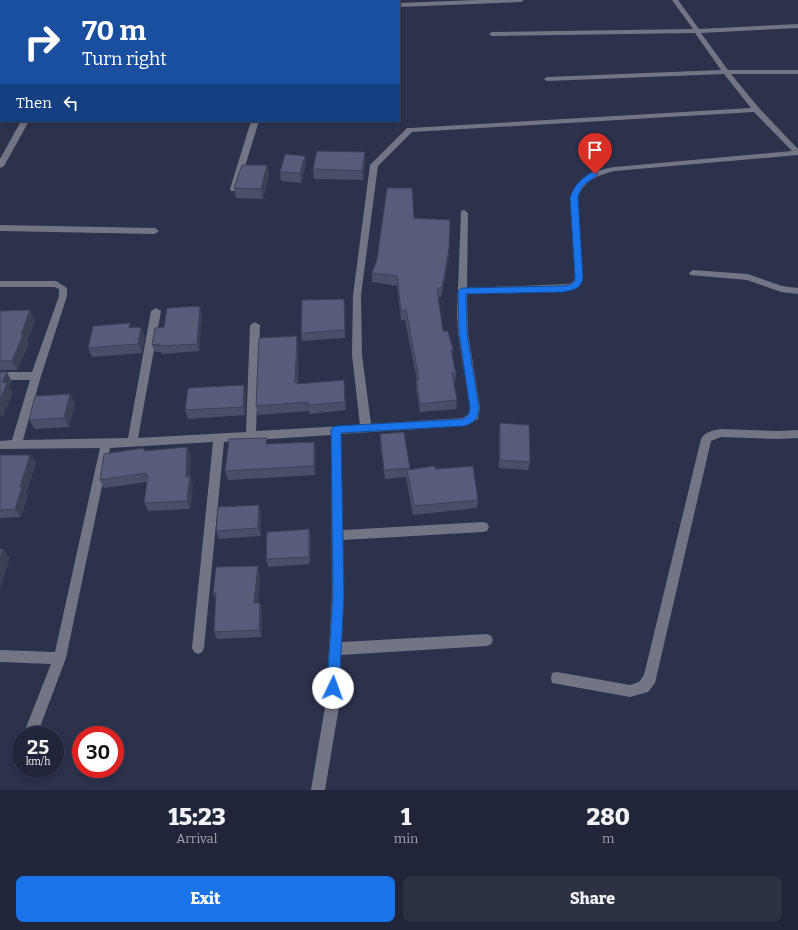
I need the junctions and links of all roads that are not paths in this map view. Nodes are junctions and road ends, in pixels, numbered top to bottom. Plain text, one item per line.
1 (521, 0) edge
2 (675, 0) edge
3 (400, 5) edge
4 (798, 26) edge
5 (697, 31) junction
6 (492, 34) dead end
7 (726, 72) junction
8 (798, 72) edge
9 (546, 79) dead end
10 (756, 110) junction
11 (24, 122) edge
12 (255, 122) edge
13 (798, 153) edge
14 (0, 166) edge
15 (234, 189) edge
16 (464, 213) dead end
17 (0, 228) edge
18 (155, 231) dead end
19 (693, 273) dead end
20 (0, 284) edge
21 (462, 291) junction
22 (798, 291) edge
23 (156, 311) dead end
24 (255, 325) dead end
25 (0, 376) edge
26 (36, 376) junction
27 (366, 428) junction
28 (336, 430) junction
29 (798, 434) edge
30 (251, 436) junction
31 (219, 438) junction
32 (132, 443) junction
33 (16, 444) junction
34 (106, 444) junction
35 (0, 445) edge
36 (483, 527) dead end
37 (337, 535) junction
38 (487, 640) dead end
39 (198, 648) dead end
40 (335, 649) junction
41 (0, 656) edge
42 (60, 658) junction
43 (557, 678) dead end
44 (34, 726) edge
45 (318, 790) edge

1 - 3 street
2 - 5 street
4 - 5 street
5 - 6 street
5 - 7 street
7 - 8 street
7 - 9 street
7 - 10 street
10 - 13 street
10 - 27 street
11 - 14 street
12 - 15 street
13 - 21 street
16 - 21 street
17 - 18 street
19 - 22 street
20 - 26 street
21 - 27 street
23 - 32 street
24 - 30 street
25 - 26 street
26 - 33 street
27 - 28 street
28 - 30 street
28 - 37 street
29 - 43 street
30 - 31 street
31 - 32 street
31 - 39 street
32 - 34 street
33 - 34 street
33 - 35 street
34 - 42 street
36 - 37 street
37 - 40 street
38 - 40 street
40 - 45 street
41 - 42 street
42 - 44 street

